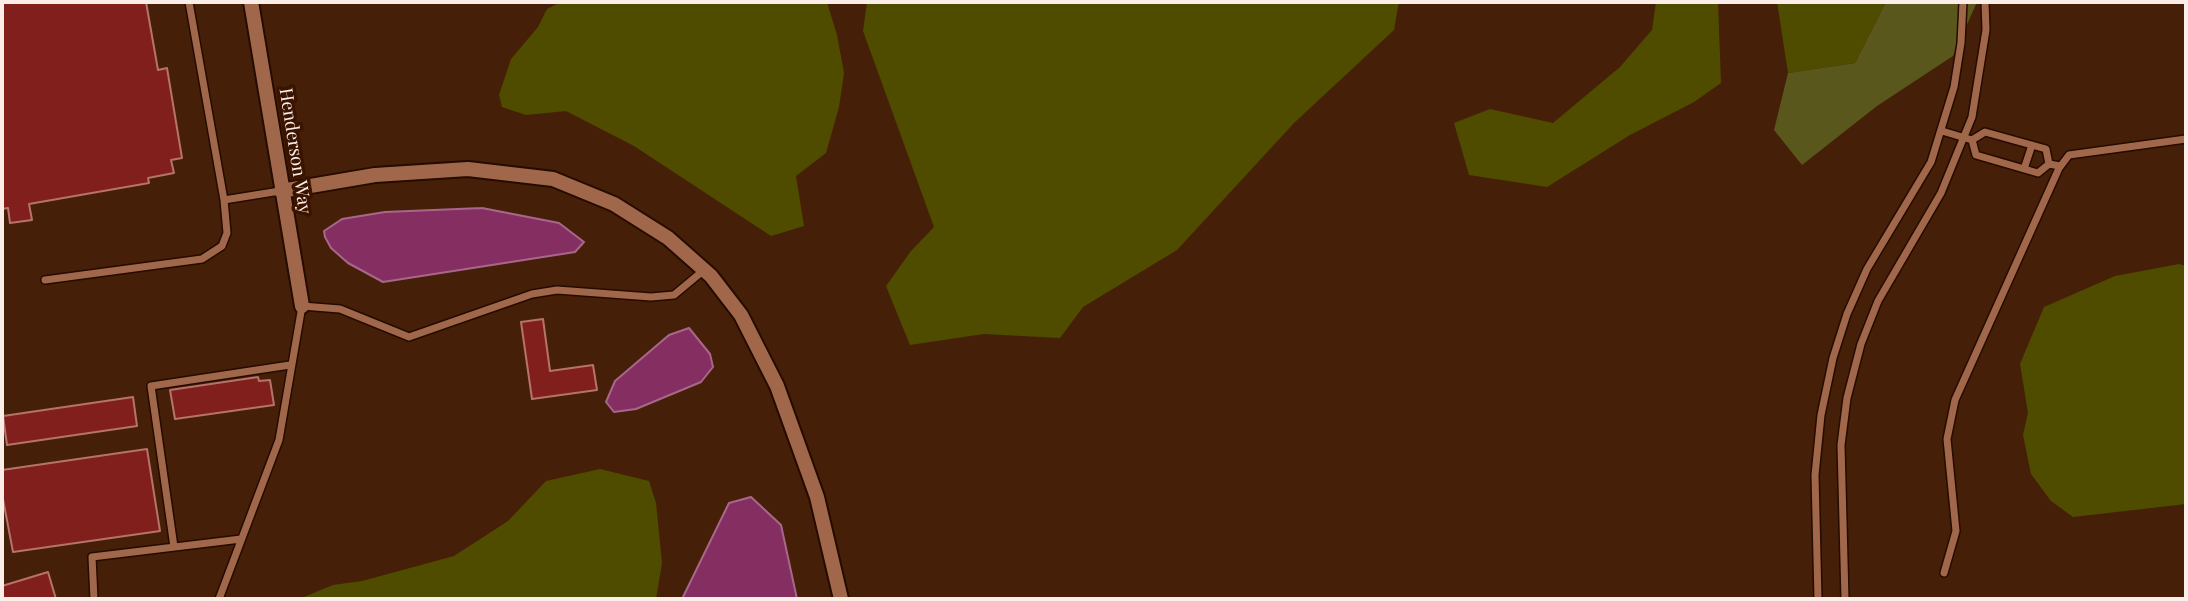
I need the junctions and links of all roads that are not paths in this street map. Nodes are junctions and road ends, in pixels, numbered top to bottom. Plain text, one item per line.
1 (189, 2) edge
2 (251, 2) edge
3 (1963, 2) edge
4 (1985, 2) edge
5 (1942, 131) junction
6 (1968, 138) junction
7 (2186, 139) edge
8 (2032, 145) junction
9 (2049, 164) junction
10 (2060, 167) junction
11 (2024, 169) junction
12 (281, 191) junction
13 (224, 200) junction
14 (704, 270) junction
15 (45, 281) dead end
16 (302, 306) junction
17 (290, 365) junction
18 (241, 539) junction
19 (174, 547) junction
20 (1944, 573) dead end
21 (94, 599) edge
22 (219, 599) edge
23 (841, 599) edge
24 (1818, 599) edge
25 (1845, 599) edge

1 - 13 lane
2 - 12 street, Henderson Way
3 - 5 lane
4 - 6 lane
5 - 6 lane
5 - 24 lane
6 - 8 lane
6 - 11 lane
6 - 25 lane
7 - 10 lane
8 - 9 lane
8 - 11 lane
9 - 10 lane
9 - 11 lane
10 - 20 lane
12 - 13 lane
12 - 14 street
12 - 16 street, Henderson Way
13 - 15 lane
14 - 16 lane
14 - 23 street
16 - 17 lane
17 - 18 lane
17 - 19 lane
18 - 19 lane
18 - 22 lane
19 - 21 lane

